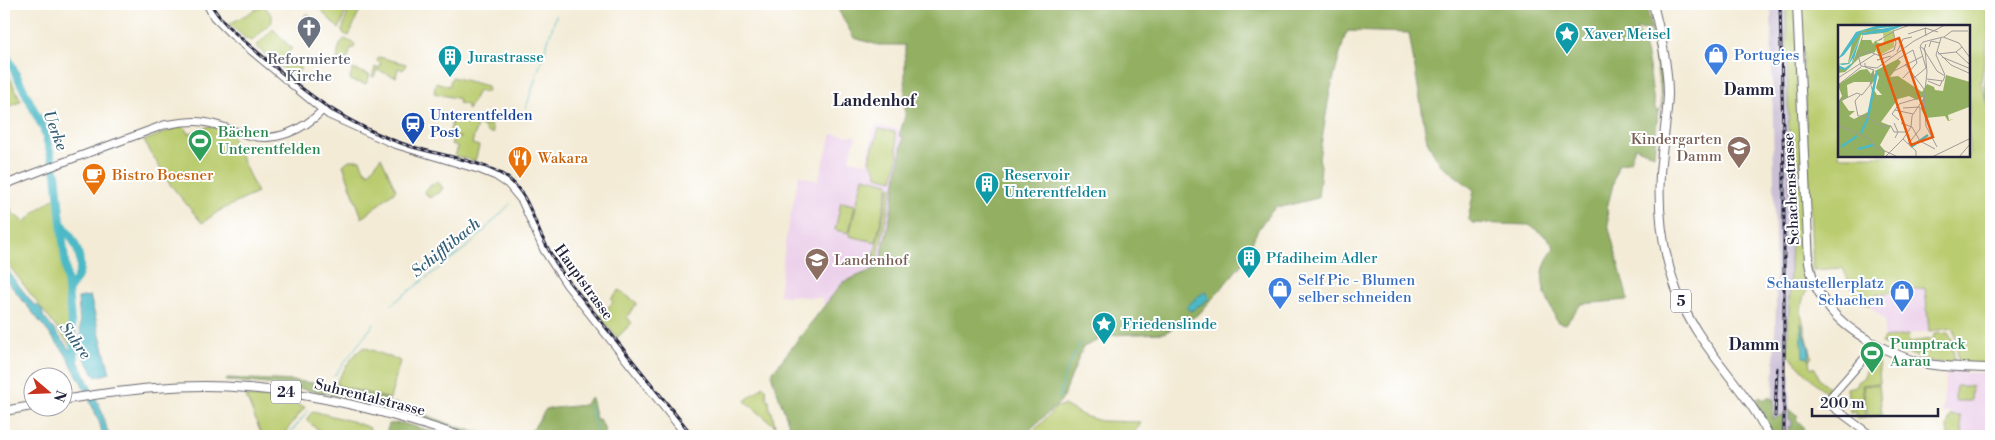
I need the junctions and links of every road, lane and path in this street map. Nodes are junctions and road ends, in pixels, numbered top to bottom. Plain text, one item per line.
1 (207, 4) edge
2 (1653, 4) edge
3 (1797, 4) edge
4 (323, 110) junction
5 (4, 186) edge
6 (1876, 344) junction
7 (1991, 368) edge
8 (72, 399) edge
9 (22, 408) edge
10 (4, 411) edge
11 (460, 436) edge
12 (687, 436) edge
13 (1769, 436) edge
14 (1872, 436) edge

1 - 4 main road, Hauptstrasse
2 - 13 main road, 5
3 - 6 main road, Schachenstrasse
4 - 5 main road
4 - 12 main road, Hauptstrasse
6 - 7 main road, Schachenstrasse
6 - 14 main road
8 - 11 main road, Suhrentalstrasse / 24
9 - 10 main road

